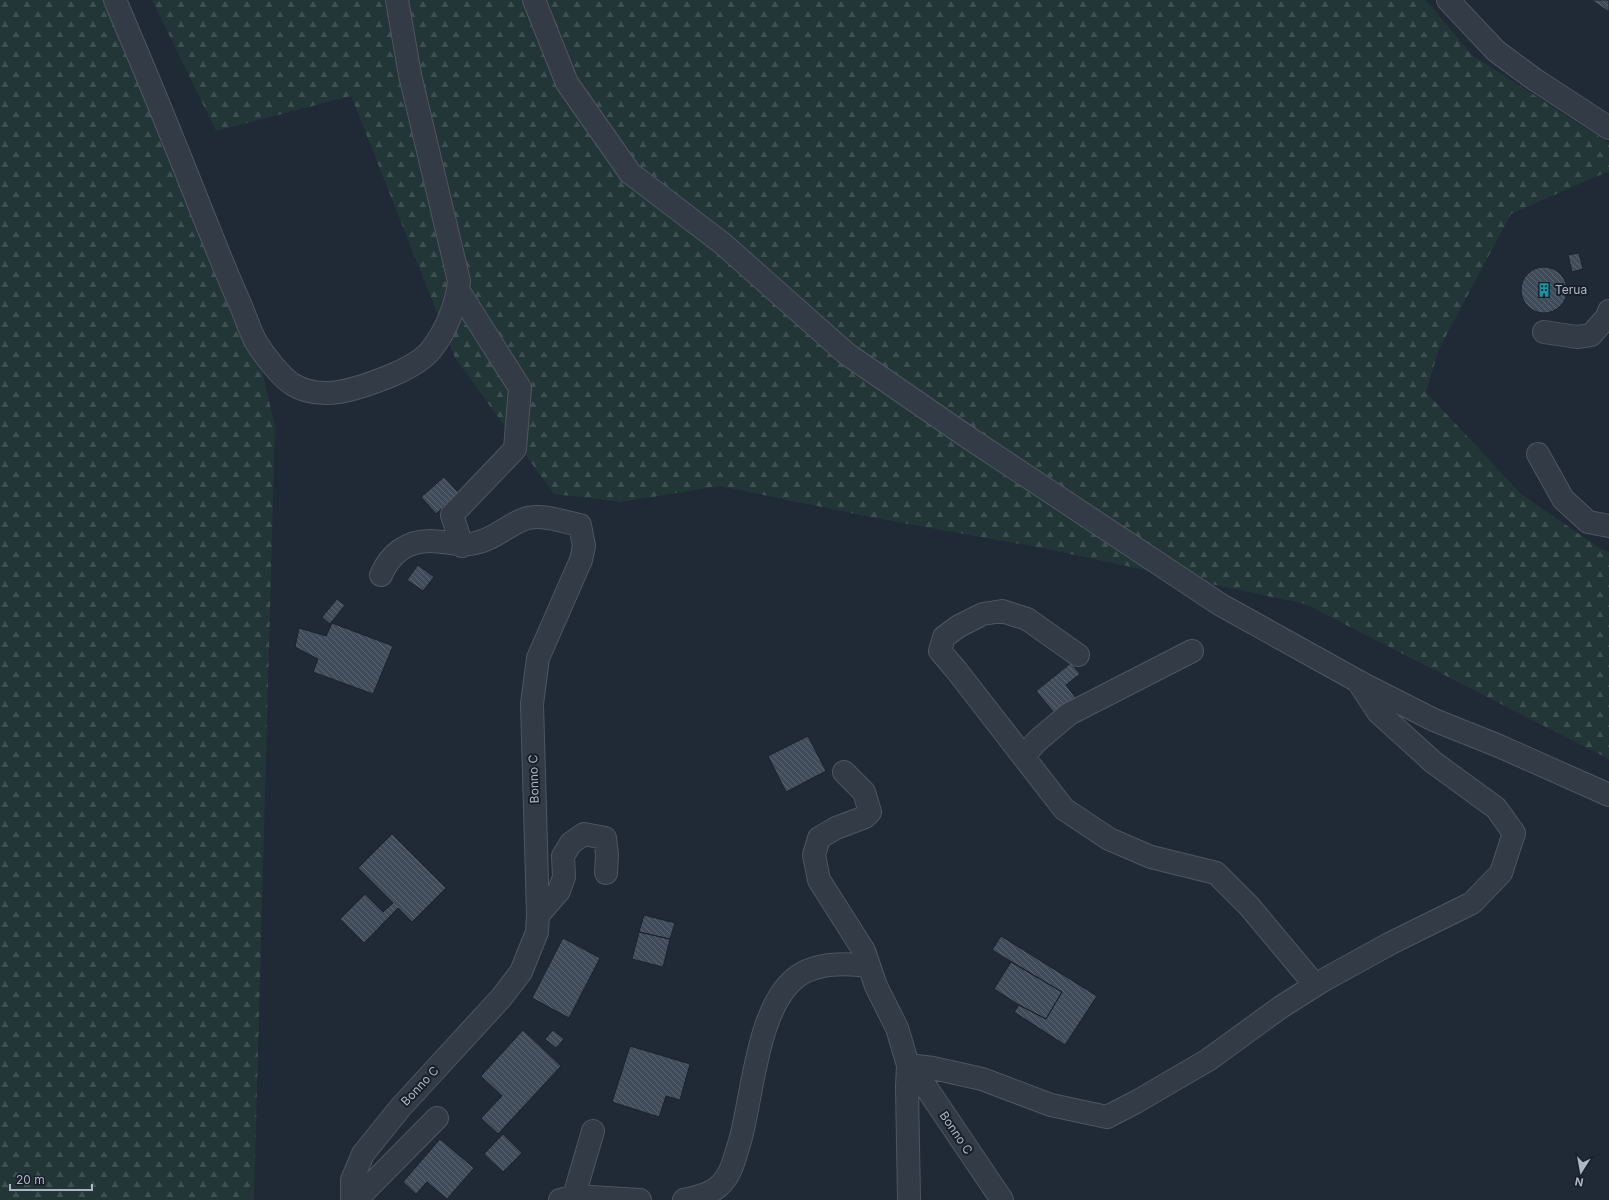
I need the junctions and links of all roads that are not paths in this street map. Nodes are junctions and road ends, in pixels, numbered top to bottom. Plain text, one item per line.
1 (115, 0) edge
2 (397, 0) edge
3 (534, 0) edge
4 (1448, 0) edge
5 (1609, 128) edge
6 (458, 290) junction
7 (1609, 311) edge
8 (1544, 332) dead end
9 (1538, 454) dead end
10 (1609, 526) edge
11 (462, 546) junction
12 (381, 575) dead end
13 (1192, 651) dead end
14 (1078, 655) dead end
15 (1358, 681) junction
16 (1024, 756) junction
17 (844, 772) dead end
18 (1609, 795) edge
19 (606, 873) dead end
20 (538, 915) junction
21 (869, 966) junction
22 (1315, 985) junction
23 (909, 1065) junction
24 (437, 1118) dead end
25 (593, 1131) dead end
26 (727, 1175) junction
27 (567, 1198) edge
28 (352, 1200) edge
29 (356, 1200) edge
30 (640, 1200) edge
31 (684, 1200) edge
32 (728, 1200) edge
33 (909, 1200) edge
34 (1002, 1200) edge

1 - 6 street
2 - 6 street
3 - 15 street
4 - 5 street
6 - 11 street
7 - 8 street
9 - 10 street
11 - 12 street, Bonno C
11 - 20 street, Bonno C
13 - 16 street
14 - 16 street
15 - 18 street
15 - 22 street
16 - 22 street
17 - 21 street
19 - 20 street
20 - 28 street, Bonno C
21 - 23 street
21 - 26 street
22 - 23 street
23 - 33 street
23 - 34 street, Bonno C
24 - 29 street
25 - 27 street
26 - 31 street
26 - 32 street
27 - 30 street

